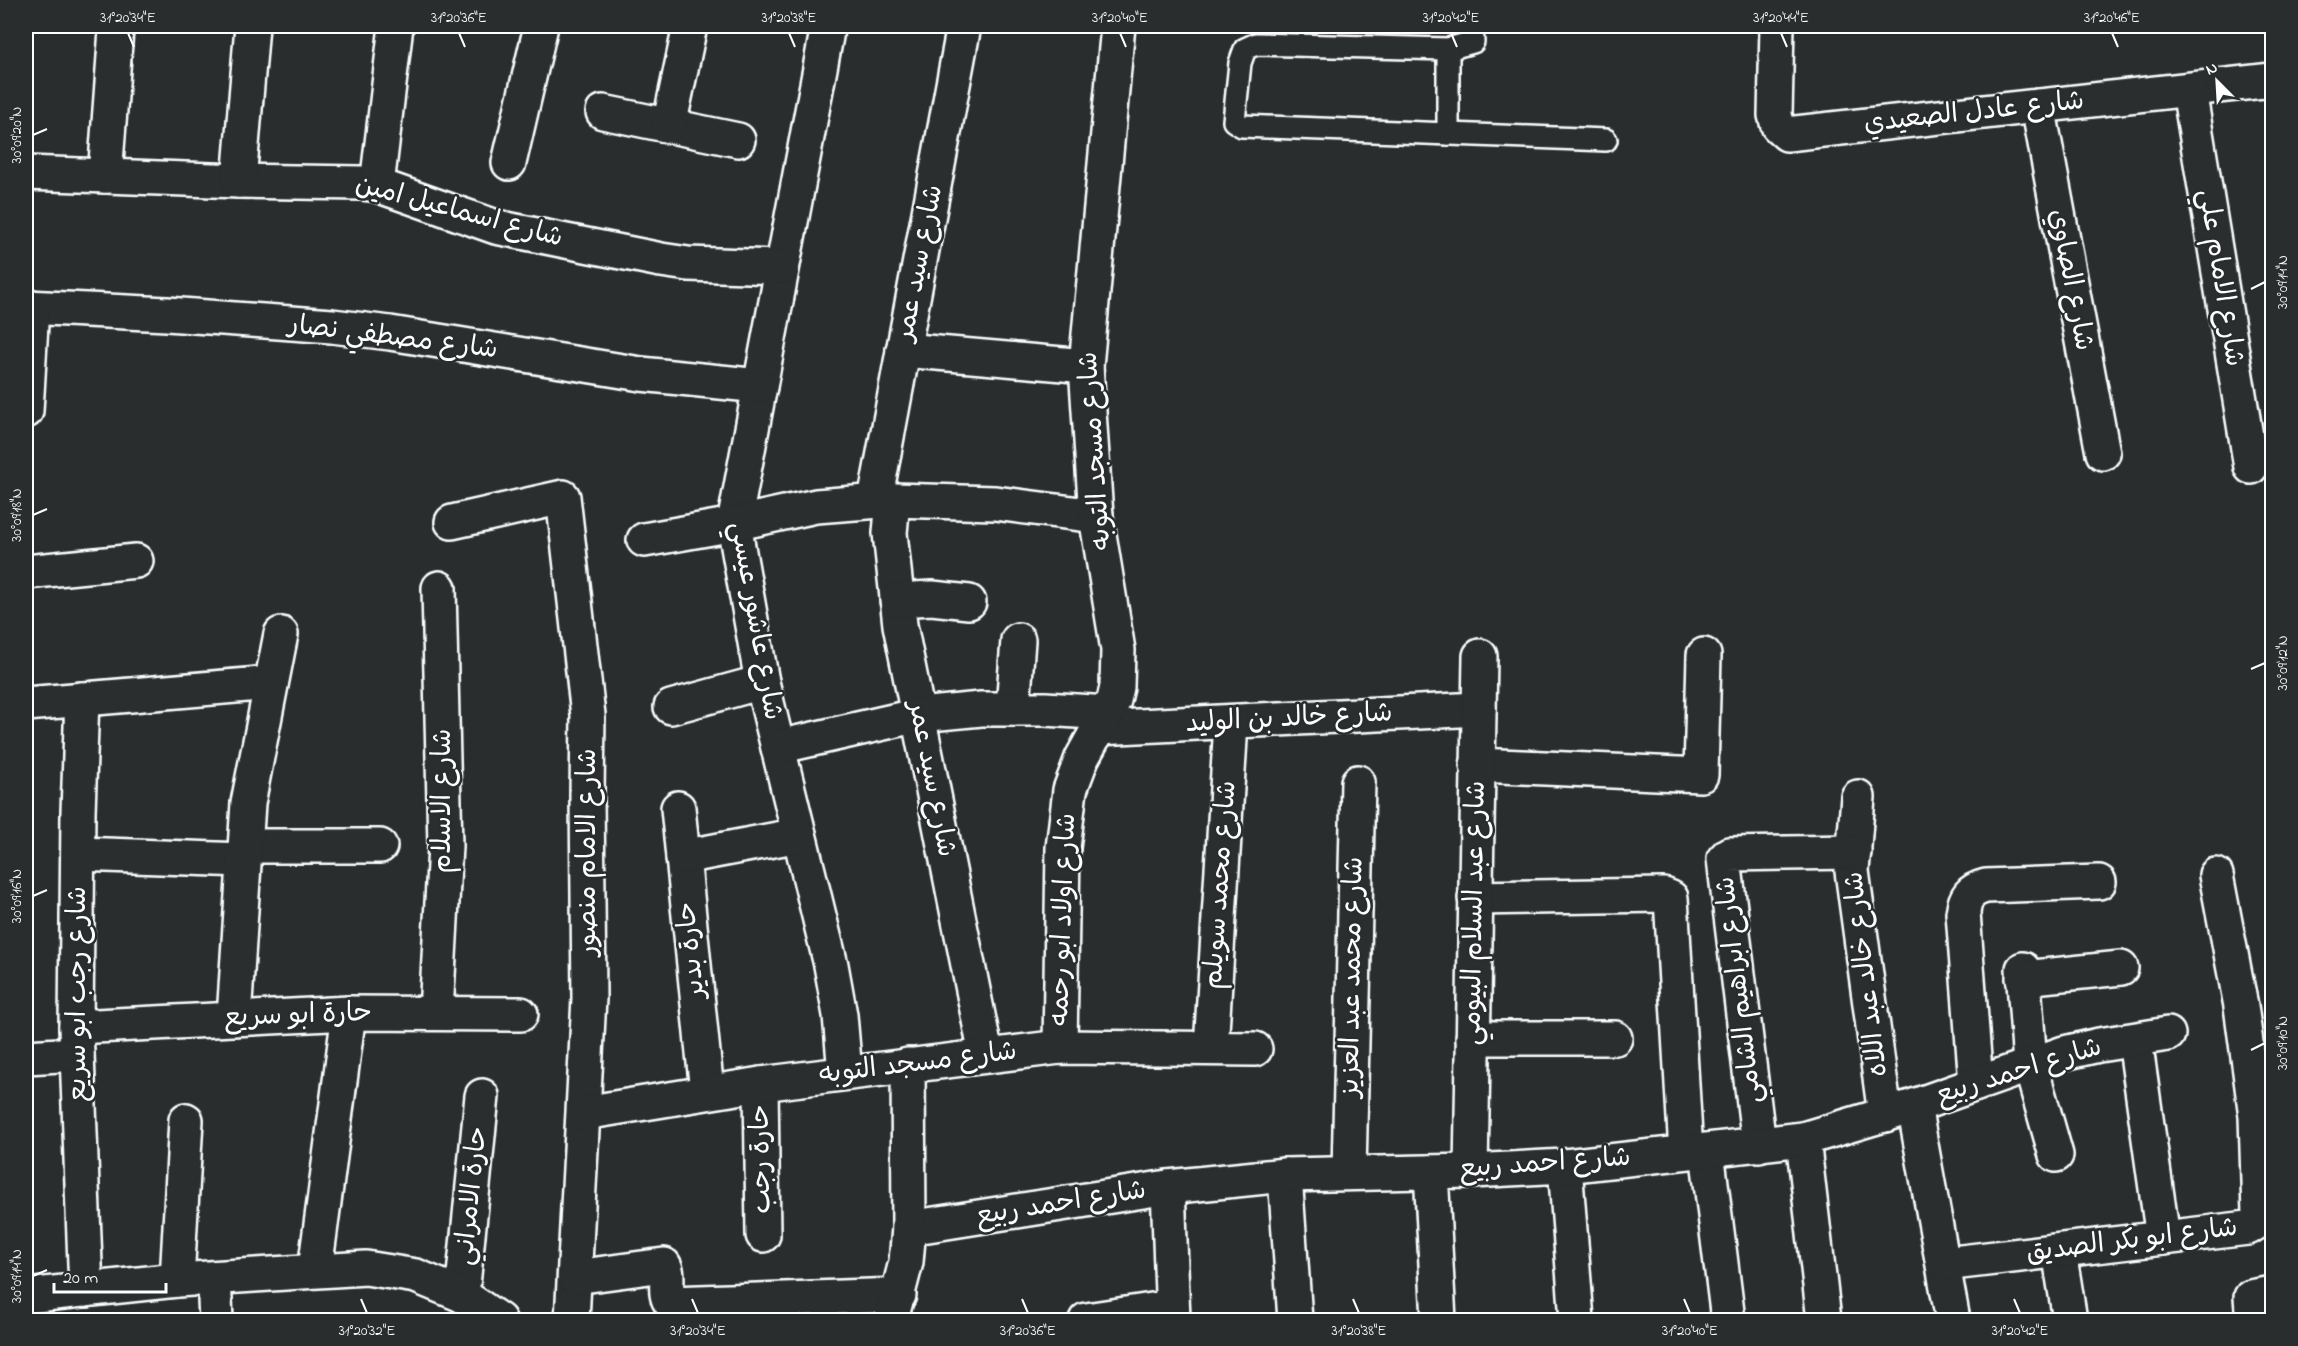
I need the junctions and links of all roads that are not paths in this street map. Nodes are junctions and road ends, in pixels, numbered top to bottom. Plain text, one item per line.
1 (252, 26) edge
2 (396, 26) edge
3 (541, 26) edge
4 (690, 26) edge
5 (828, 26) edge
6 (964, 26) edge
7 (1118, 26) edge
8 (1472, 26) edge
9 (1777, 26) edge
10 (116, 30) dead end
11 (1448, 49) junction
12 (2272, 80) edge
13 (2189, 90) junction
14 (2038, 106) junction
15 (603, 112) dead end
16 (669, 126) junction
17 (1448, 134) junction
18 (738, 140) dead end
19 (1606, 140) dead end
20 (508, 163) dead end
21 (26, 173) edge
22 (105, 176) junction
23 (239, 181) junction
24 (377, 185) junction
25 (782, 267) junction
26 (29, 307) edge
27 (903, 350) junction
28 (1086, 366) junction
29 (760, 386) junction
30 (26, 411) edge
31 (2103, 453) dead end
32 (2251, 467) dead end
33 (884, 501) junction
34 (1096, 516) junction
35 (452, 522) dead end
36 (734, 524) junction
37 (644, 540) dead end
38 (136, 561) dead end
39 (26, 572) edge
40 (439, 588) dead end
41 (897, 600) junction
42 (969, 602) dead end
43 (280, 634) dead end
44 (1018, 639) dead end
45 (1704, 655) dead end
46 (1480, 656) dead end
47 (762, 682) junction
48 (271, 683) junction
49 (82, 699) junction
50 (26, 704) edge
51 (672, 707) dead end
52 (1013, 709) junction
53 (1479, 709) junction
54 (919, 715) junction
55 (1103, 720) junction
56 (1231, 723) junction
57 (778, 747) junction
58 (1477, 765) junction
59 (1358, 782) dead end
60 (1858, 796) dead end
61 (678, 808) dead end
62 (799, 835) junction
63 (380, 846) dead end
64 (1854, 852) junction
65 (244, 853) junction
66 (78, 854) junction
67 (683, 857) junction
68 (2216, 875) dead end
69 (2099, 882) dead end
70 (1475, 898) junction
71 (2121, 968) dead end
72 (349, 1013) junction
73 (436, 1013) junction
74 (521, 1014) dead end
75 (234, 1018) junction
76 (2168, 1035) dead end
77 (1473, 1038) junction
78 (1615, 1038) dead end
79 (76, 1040) junction
80 (2135, 1040) junction
81 (1060, 1047) junction
82 (1211, 1048) junction
83 (1255, 1049) dead end
84 (986, 1055) junction
85 (26, 1057) edge
86 (2030, 1064) junction
87 (908, 1065) junction
88 (845, 1073) junction
89 (761, 1084) junction
90 (1976, 1084) junction
91 (707, 1092) junction
92 (482, 1096) dead end
93 (1899, 1110) junction
94 (584, 1113) junction
95 (186, 1120) dead end
96 (1803, 1139) junction
97 (1759, 1145) junction
98 (1696, 1152) junction
99 (2056, 1155) dead end
100 (1565, 1166) junction
101 (1471, 1171) junction
102 (1349, 1172) junction
103 (1431, 1172) junction
104 (1285, 1175) junction
105 (1168, 1187) junction
106 (909, 1228) junction
107 (763, 1235) dead end
108 (2163, 1238) junction
109 (2059, 1251) junction
110 (1944, 1264) junction
111 (315, 1270) junction
112 (575, 1277) junction
113 (214, 1278) junction
114 (177, 1280) junction
115 (86, 1290) junction
116 (2272, 1293) edge
117 (462, 1295) junction
118 (26, 1296) edge
119 (895, 1307) edge
120 (1173, 1314) edge
121 (216, 1320) edge
122 (499, 1320) edge
123 (572, 1320) edge
124 (1086, 1320) edge
125 (1294, 1320) edge
126 (1439, 1320) edge
127 (1577, 1320) edge
128 (1728, 1320) edge
129 (1824, 1320) edge
130 (1953, 1320) edge
131 (2070, 1320) edge
132 (2253, 1320) edge

1 - 23 street
2 - 24 street
3 - 20 street
4 - 16 street
5 - 25 street, شارع عاشور عيسي
6 - 27 street, شارع سيد عمر
7 - 28 street, شارع مسجد التوبه
8 - 11 lane
9 - 14 street, شارع عادل الصعيدي
10 - 22 street
11 - 17 lane
11 - 17 lane
12 - 13 street, شارع عادل الصعيدي
13 - 14 street, شارع عادل الصعيدي
13 - 32 street, شارع الامام علي
14 - 31 street, شارع الصاوي
15 - 16 street
16 - 18 street
17 - 19 lane
21 - 22 street, شارع اسماعيل امين
22 - 23 street, شارع اسماعيل امين
23 - 24 street, شارع اسماعيل امين
24 - 25 street, شارع اسماعيل امين
25 - 29 street, شارع عاشور عيسي
26 - 29 street, شارع مصطفي نصار
26 - 30 street
27 - 28 street
27 - 33 street, شارع سيد عمر
28 - 34 street, شارع مسجد التوبه
29 - 36 street, شارع عاشور عيسي
33 - 34 street
33 - 36 street
33 - 41 street, شارع سيد عمر
34 - 55 street, شارع مسجد التوبه
35 - 94 street, شارع الامام منصور
36 - 37 street
36 - 47 street, شارع عاشور عيسي
38 - 39 street
40 - 73 street, شارع الاسلام
41 - 42 street
41 - 54 street, شارع سيد عمر
43 - 48 street
44 - 52 street
45 - 58 street
46 - 53 street, شارع عبد السلام البيومي
47 - 51 street
47 - 57 street, شارع عاشور عيسي
48 - 49 street
48 - 65 street
49 - 50 street
49 - 66 street, شارع رجب ابو سريع
52 - 54 street, شارع خالد بن الوليد
52 - 55 street, شارع خالد بن الوليد
53 - 56 street, شارع خالد بن الوليد
53 - 58 street, شارع عبد السلام البيومي
54 - 57 street, شارع خالد بن الوليد
54 - 84 street, شارع سيد عمر
55 - 56 street, شارع خالد بن الوليد
55 - 81 street, شارع اولاد ابو رحمه
56 - 82 street, شارع محمد سويلم
57 - 62 street, شارع عاشور عيسي
58 - 70 street, شارع عبد السلام البيومي
59 - 102 street, شارع محمد عبد العزيز
60 - 64 street, شارع خالد عبد اللاه
61 - 67 street, حارة بدير
62 - 67 street
62 - 88 street, شارع عاشور عيسي
63 - 65 street
64 - 93 street, شارع خالد عبد اللاه
64 - 97 street, شارع ابراهيم الشامي
65 - 66 street
65 - 75 street
66 - 79 street, شارع رجب ابو سريع
67 - 91 street, حارة بدير
68 - 108 street, شارع ابو بكر الصديق
69 - 90 street
70 - 77 street, شارع عبد السلام البيومي
70 - 98 street
71 - 86 street
72 - 73 street, حارة ابو سريع
72 - 75 street, حارة ابو سريع
72 - 111 street
73 - 74 street, حارة ابو سريع
75 - 79 street, حارة ابو سريع
76 - 80 street, شارع احمد ربيع
77 - 78 street
77 - 101 street, شارع عبد السلام البيومي
79 - 85 street, حارة ابو سريع
79 - 115 street, شارع رجب ابو سريع
80 - 86 street, شارع احمد ربيع
80 - 108 street
81 - 82 street, شارع مسجد التوبه
81 - 84 street, شارع مسجد التوبه
82 - 83 street, شارع مسجد التوبه
84 - 87 street, شارع مسجد التوبه
86 - 90 street, شارع احمد ربيع
86 - 99 street
87 - 88 street, شارع مسجد التوبه
87 - 106 street
88 - 89 street, شارع مسجد التوبه
89 - 91 street, شارع مسجد التوبه
89 - 107 street, حارة رجب
90 - 93 street, شارع احمد ربيع
91 - 94 street, شارع مسجد التوبه
92 - 117 street, حارة الامراني
93 - 96 street, شارع احمد ربيع
93 - 110 street, شارع خالد عبد اللاه
94 - 112 street, شارع الامام منصور
95 - 114 street
96 - 97 street, شارع احمد ربيع
96 - 129 street
97 - 98 street, شارع احمد ربيع
98 - 100 street, شارع احمد ربيع
98 - 128 street
100 - 101 street, شارع احمد ربيع
100 - 127 street
101 - 103 street, شارع احمد ربيع
102 - 103 street, شارع احمد ربيع
102 - 104 street, شارع احمد ربيع
103 - 126 street
104 - 105 street, شارع احمد ربيع
104 - 125 street
105 - 106 street, شارع احمد ربيع
105 - 120 street
106 - 119 street
108 - 109 street, شارع ابو بكر الصديق
109 - 110 street, شارع ابو بكر الصديق
109 - 131 street
110 - 130 street, شارع خالد عبد اللاه
111 - 113 street
111 - 117 street
112 - 119 street
112 - 123 street, شارع الامام منصور
113 - 114 street
113 - 121 street
114 - 115 street
115 - 118 street
116 - 132 street
117 - 122 street
120 - 124 street

